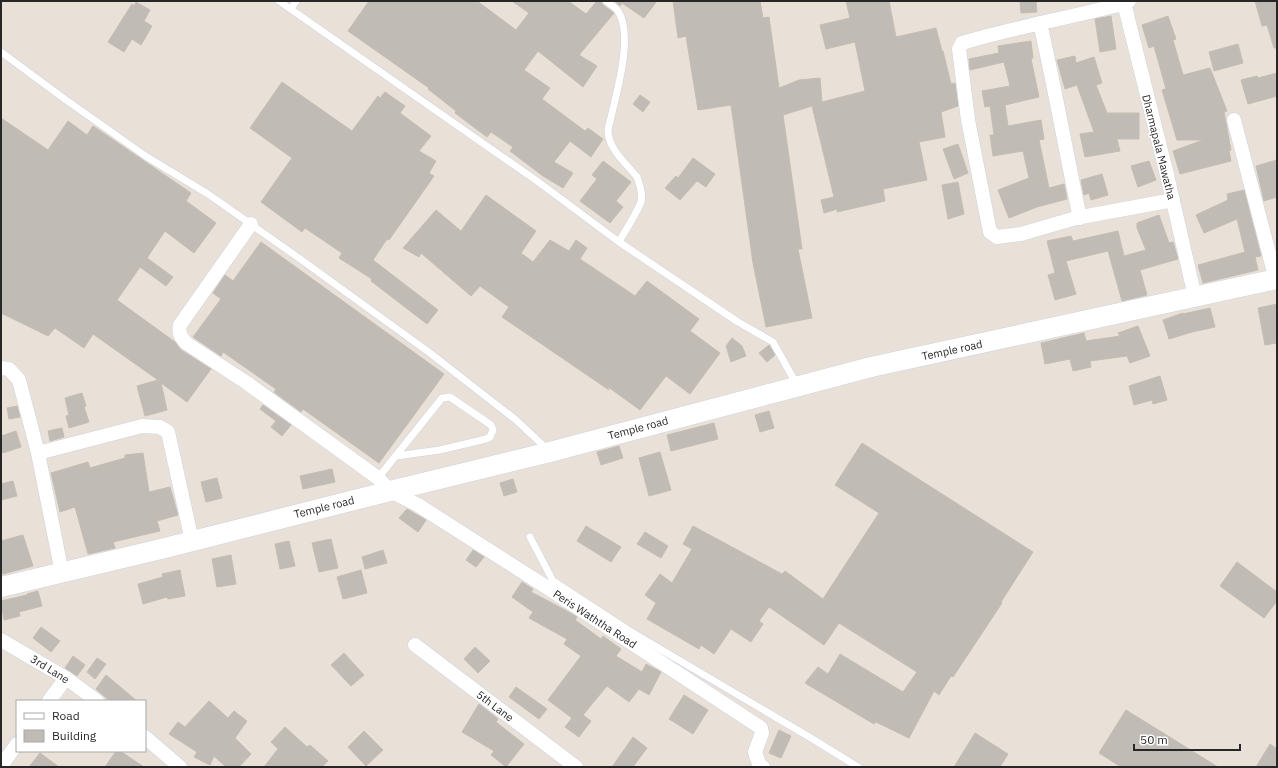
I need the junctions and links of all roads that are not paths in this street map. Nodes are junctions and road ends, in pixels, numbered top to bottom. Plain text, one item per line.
1 (279, 1) edge
2 (296, 1) edge
3 (606, 1) edge
4 (1126, 2) edge
5 (290, 9) junction
6 (1040, 24) junction
7 (1, 52) edge
8 (1234, 120) dead end
9 (1173, 200) junction
10 (1080, 218) junction
11 (251, 224) junction
12 (620, 242) junction
13 (1276, 280) edge
14 (1195, 297) junction
15 (1, 368) edge
16 (798, 386) junction
17 (550, 452) junction
18 (38, 453) junction
19 (396, 456) junction
20 (384, 484) junction
21 (530, 537) dead end
22 (192, 541) junction
23 (62, 572) junction
24 (1, 587) edge
25 (1, 640) edge
26 (415, 645) dead end
27 (66, 678) junction
28 (50, 700) edge
29 (96, 700) edge
30 (146, 738) edge
31 (16, 745) edge
32 (1, 766) edge
33 (180, 767) edge
34 (576, 767) edge
35 (763, 767) edge
36 (858, 767) edge

1 - 5 lane
2 - 5 lane
3 - 12 lane
4 - 6 street
4 - 9 street, Dharmapala Mawatha
5 - 12 lane
6 - 10 street
6 - 10 street
7 - 11 lane
8 - 13 street
9 - 10 street
9 - 14 street, Dharmapala Mawatha
11 - 17 lane
11 - 20 street
12 - 16 lane
13 - 14 street, Temple road
14 - 16 street, Temple road
15 - 18 street
16 - 17 street, Temple road
17 - 20 street, Temple road
18 - 22 street
18 - 23 street
19 - 19 lane
19 - 20 lane
20 - 22 street, Temple road
20 - 35 street, Peris Waththa Road
21 - 36 lane
22 - 23 street, Temple road
23 - 24 street, Temple road
25 - 27 street, 3rd Lane
26 - 34 street, 5th Lane
27 - 28 street
27 - 29 street, 3rd Lane
30 - 33 street
31 - 32 street

